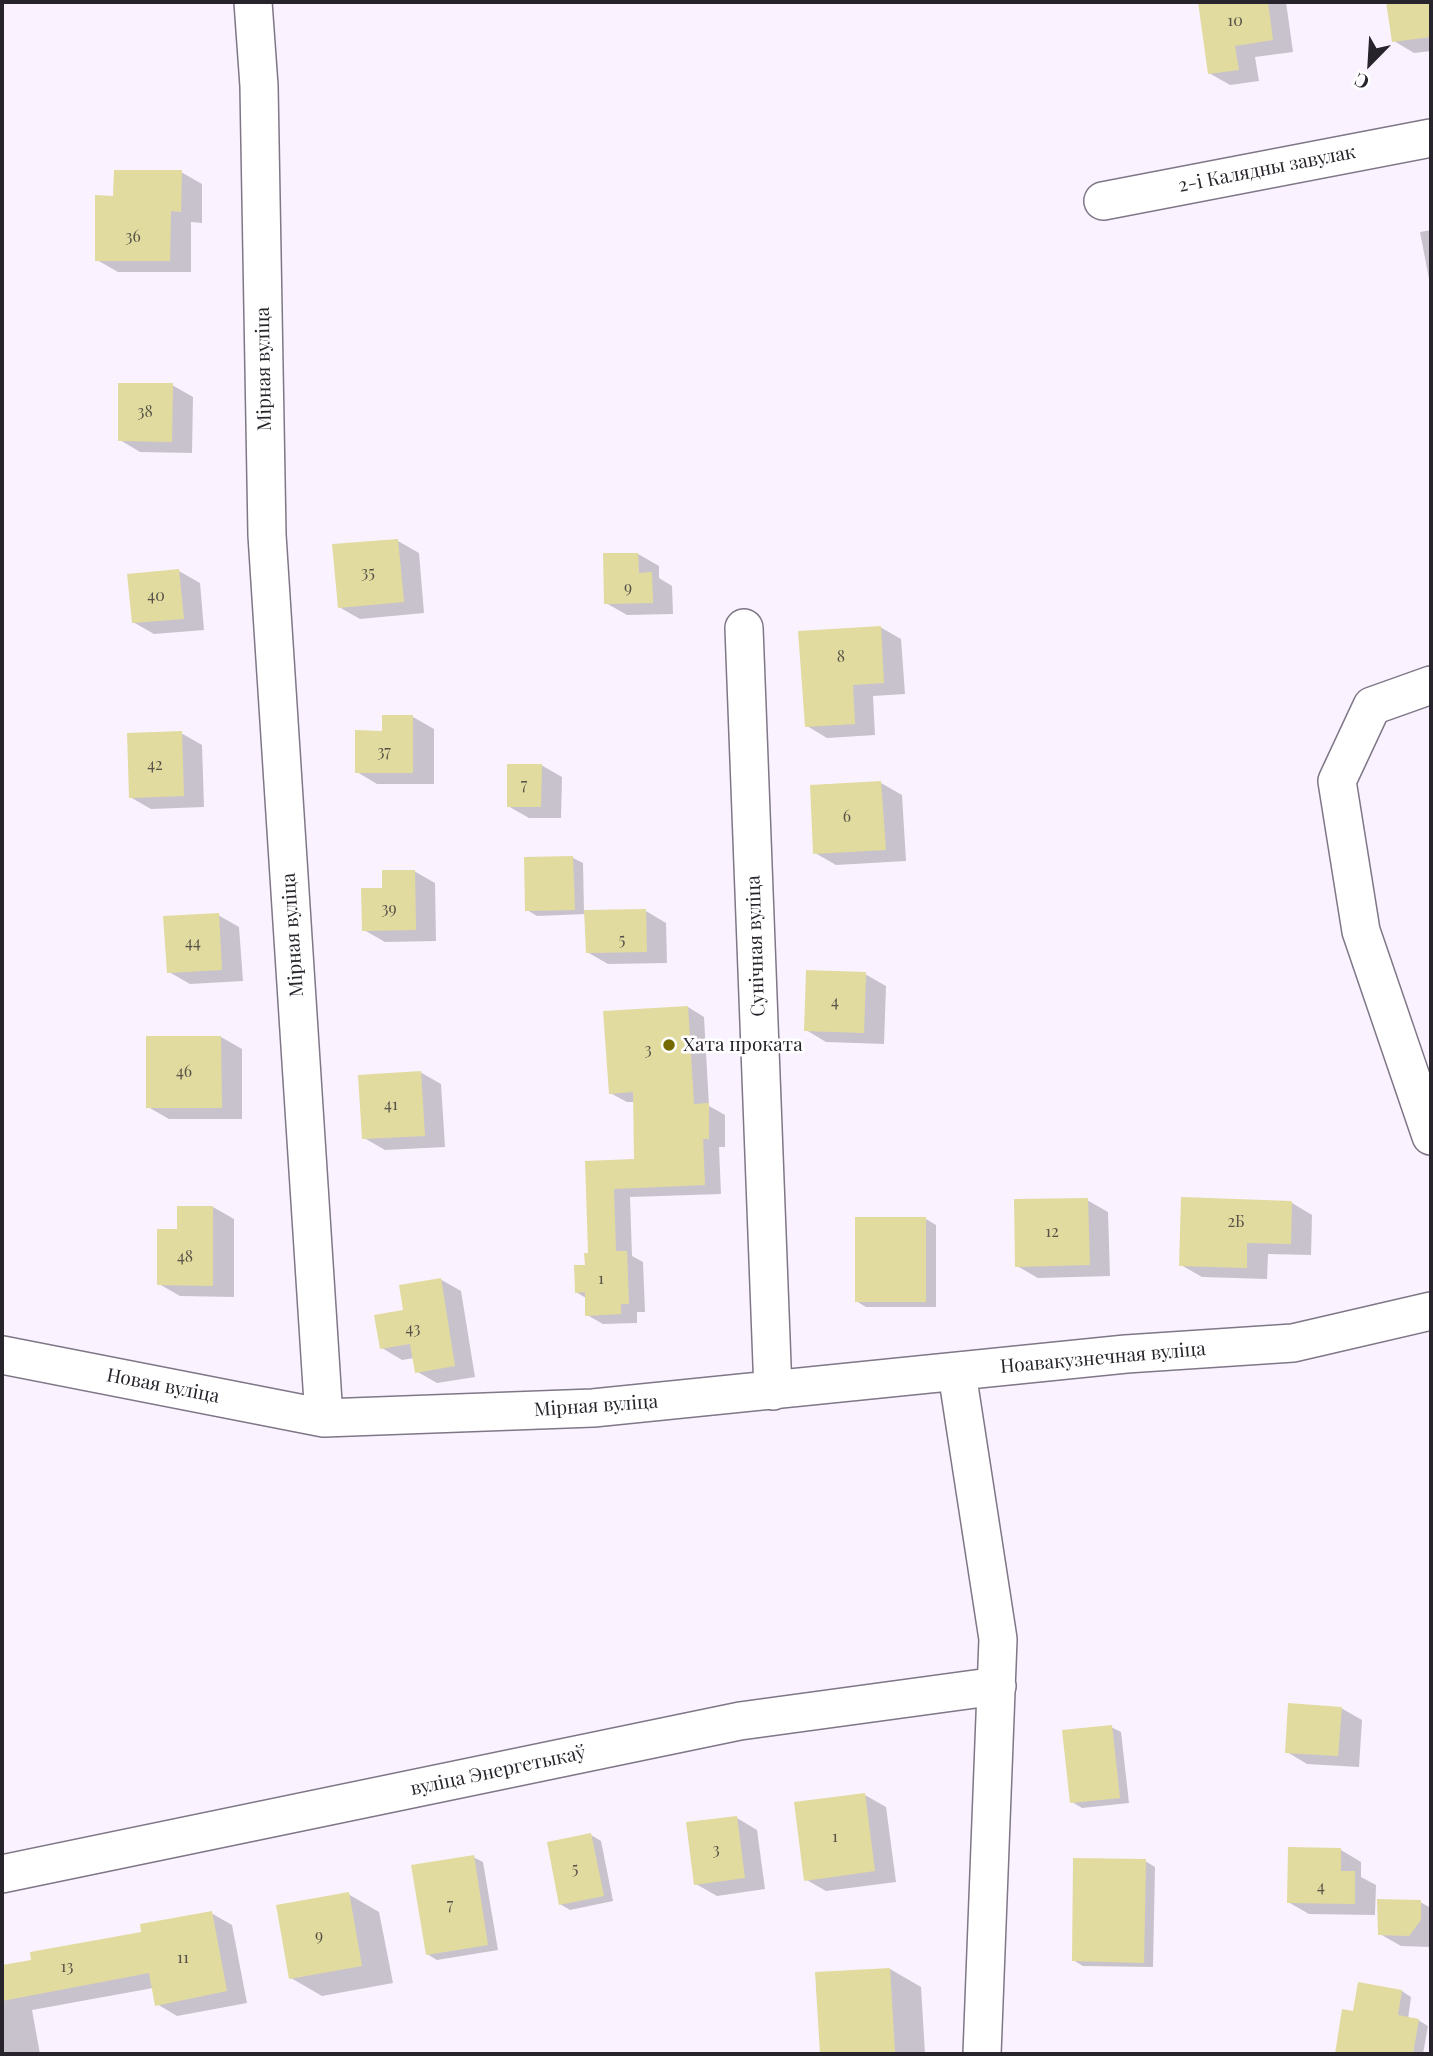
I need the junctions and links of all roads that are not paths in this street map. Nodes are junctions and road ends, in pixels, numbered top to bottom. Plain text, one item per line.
1 (253, 2) edge
2 (1431, 138) edge
3 (1103, 201) dead end
4 (744, 628) dead end
5 (1431, 685) edge
6 (1431, 1136) edge
7 (1431, 1311) edge
8 (2, 1355) edge
9 (957, 1373) junction
10 (773, 1391) junction
11 (324, 1418) junction
12 (997, 1686) junction
13 (2, 1874) edge
14 (982, 2054) edge

1 - 11 street, Мірная вуліца
2 - 3 street, 2-і Калядны завулак
4 - 10 street, Сунічная вуліца
5 - 6 street
7 - 9 street, Ноавакузнечная вуліца
8 - 11 street, Новая вуліца
9 - 10 street, Ноавакузнечная вуліца
9 - 12 street
10 - 11 street, Мірная вуліца
12 - 13 street, вуліца Энергетыкаў
12 - 14 street

